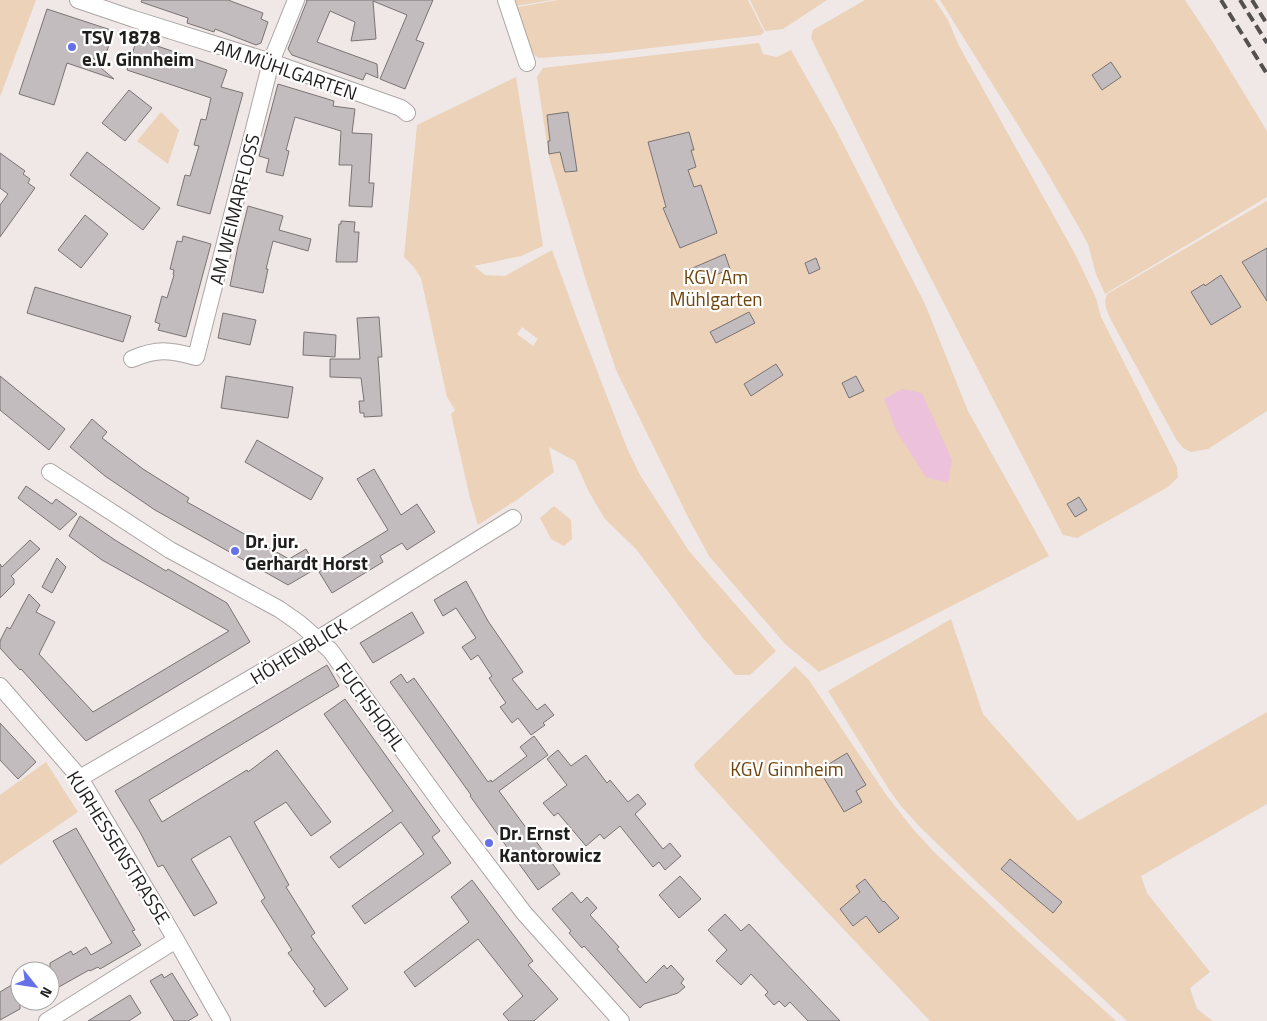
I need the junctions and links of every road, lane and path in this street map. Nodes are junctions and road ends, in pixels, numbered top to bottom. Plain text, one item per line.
1 (78, 0) edge
2 (296, 0) edge
3 (506, 0) edge
4 (271, 62) junction
5 (527, 62) dead end
6 (407, 113) dead end
7 (132, 359) dead end
8 (50, 472) dead end
9 (513, 518) dead end
10 (318, 640) junction
11 (0, 686) edge
12 (80, 778) junction
13 (176, 940) junction
14 (47, 1021) edge
15 (222, 1021) edge
16 (621, 1021) edge

1 - 4 street, AM MÜHLGARTEN
2 - 4 street, AM WEIMARFLOSS
3 - 5 street
4 - 6 street, AM MÜHLGARTEN
4 - 7 street, AM WEIMARFLOSS
8 - 10 street, FUCHSHOHL
9 - 10 street, HÖHENBLICK
10 - 12 street, HÖHENBLICK
10 - 16 street, FUCHSHOHL
11 - 12 street, KURHESSENSTRASSE
12 - 13 street, KURHESSENSTRASSE
13 - 14 street
13 - 15 street, KURHESSENSTRASSE

